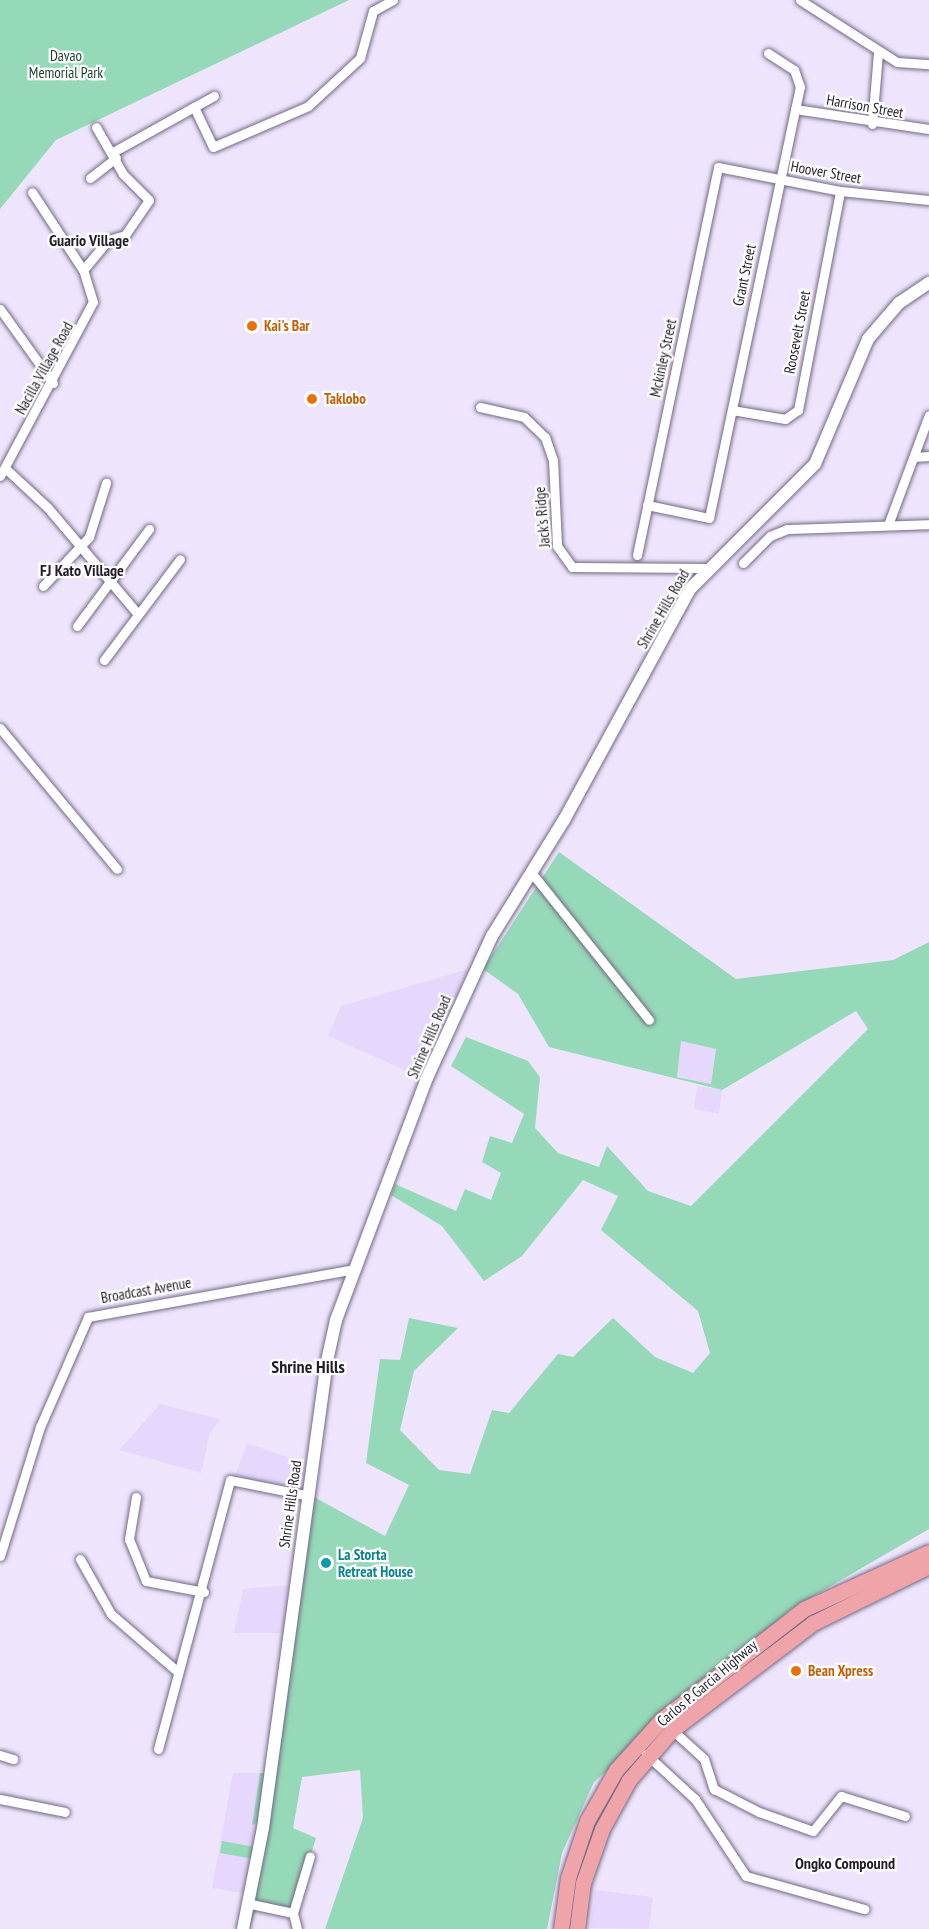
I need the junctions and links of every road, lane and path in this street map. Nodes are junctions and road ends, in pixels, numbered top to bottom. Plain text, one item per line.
1 (393, 0) edge
2 (800, 0) edge
3 (768, 53) dead end
4 (878, 53) junction
5 (929, 64) edge
6 (214, 96) dead end
7 (194, 107) junction
8 (795, 109) junction
9 (872, 124) junction
10 (96, 127) dead end
11 (929, 129) edge
12 (114, 155) junction
13 (718, 167) joint
14 (90, 178) dead end
15 (779, 179) junction
16 (32, 192) dead end
17 (840, 192) junction
18 (929, 200) edge
19 (83, 270) junction
20 (929, 283) edge
21 (0, 309) edge
22 (53, 383) junction
23 (480, 407) dead end
24 (732, 410) junction
25 (929, 415) edge
26 (929, 456) edge
27 (914, 457) junction
28 (2, 474) edge
29 (106, 483) dead end
30 (647, 505) junction
31 (929, 524) edge
32 (888, 525) junction
33 (149, 529) dead end
34 (81, 546) junction
35 (637, 555) dead end
36 (180, 559) dead end
37 (743, 563) dead end
38 (706, 568) junction
39 (110, 581) junction
40 (43, 586) dead end
41 (138, 614) junction
42 (77, 626) dead end
43 (104, 660) dead end
44 (0, 728) edge
45 (117, 869) dead end
46 (531, 872) junction
47 (649, 1020) dead end
48 (355, 1269) junction
49 (305, 1495) junction
50 (136, 1497) dead end
51 (929, 1552) edge
52 (0, 1556) edge
53 (80, 1559) dead end
54 (929, 1566) edge
55 (204, 1592) junction
56 (178, 1672) junction
57 (661, 1720) junction
58 (672, 1730) junction
59 (636, 1745) junction
60 (158, 1749) dead end
61 (0, 1755) edge
62 (648, 1756) junction
63 (13, 1759) dead end
64 (0, 1799) edge
65 (65, 1812) dead end
66 (905, 1816) dead end
67 (310, 1856) dead end
68 (251, 1904) junction
69 (864, 1909) dead end
70 (293, 1913) junction
71 (243, 1929) edge
72 (297, 1929) edge
73 (561, 1929) edge
74 (577, 1929) edge

1 - 7 street
2 - 4 street
3 - 8 street, Grant Street
4 - 5 street
4 - 9 street
6 - 7 street
7 - 12 street
8 - 9 street, Harrison Street
8 - 15 street, Grant Street
9 - 11 street, Harrison Street
10 - 12 street
12 - 14 street
12 - 19 street
13 - 15 street, Hoover Street
13 - 30 street, Mckinley Street
15 - 17 street, Hoover Street
15 - 24 street, Grant Street
16 - 19 street
17 - 18 street, Hoover Street
17 - 24 street, Roosevelt Street
19 - 22 street, Nacilla Village Road
20 - 38 street, Shrine Hills Road
21 - 22 street
22 - 28 street, Nacilla Village Road
23 - 38 street, Jack's Ridge
24 - 30 street, Grant Street
25 - 27 street
26 - 27 street
27 - 32 street
28 - 34 street
29 - 34 street
30 - 35 street, Mckinley Street
31 - 32 street
32 - 37 street
33 - 39 street
34 - 39 street
34 - 40 street
36 - 41 street
38 - 46 street, Shrine Hills Road
39 - 41 street
39 - 42 street
41 - 43 street
44 - 45 street
46 - 47 street
46 - 48 street, Shrine Hills Road
48 - 49 street, Shrine Hills Road
48 - 52 street, Broadcast Avenue
49 - 55 street
49 - 68 street, Shrine Hills Road
50 - 55 street
51 - 57 highway, Carlos P. Garcia Highway
53 - 56 street
54 - 58 highway, Carlos P. Garcia Highway
55 - 56 street
56 - 60 street
57 - 58 street
57 - 59 highway, Carlos P. Garcia Highway
58 - 62 highway, Carlos P. Garcia Highway
58 - 66 street
59 - 62 street
59 - 73 highway, Carlos P. Garcia Highway
61 - 63 street
62 - 69 street
62 - 74 highway, Carlos P. Garcia Highway
64 - 65 street
67 - 70 street
68 - 70 street
68 - 71 street, Shrine Hills Road
70 - 72 street

